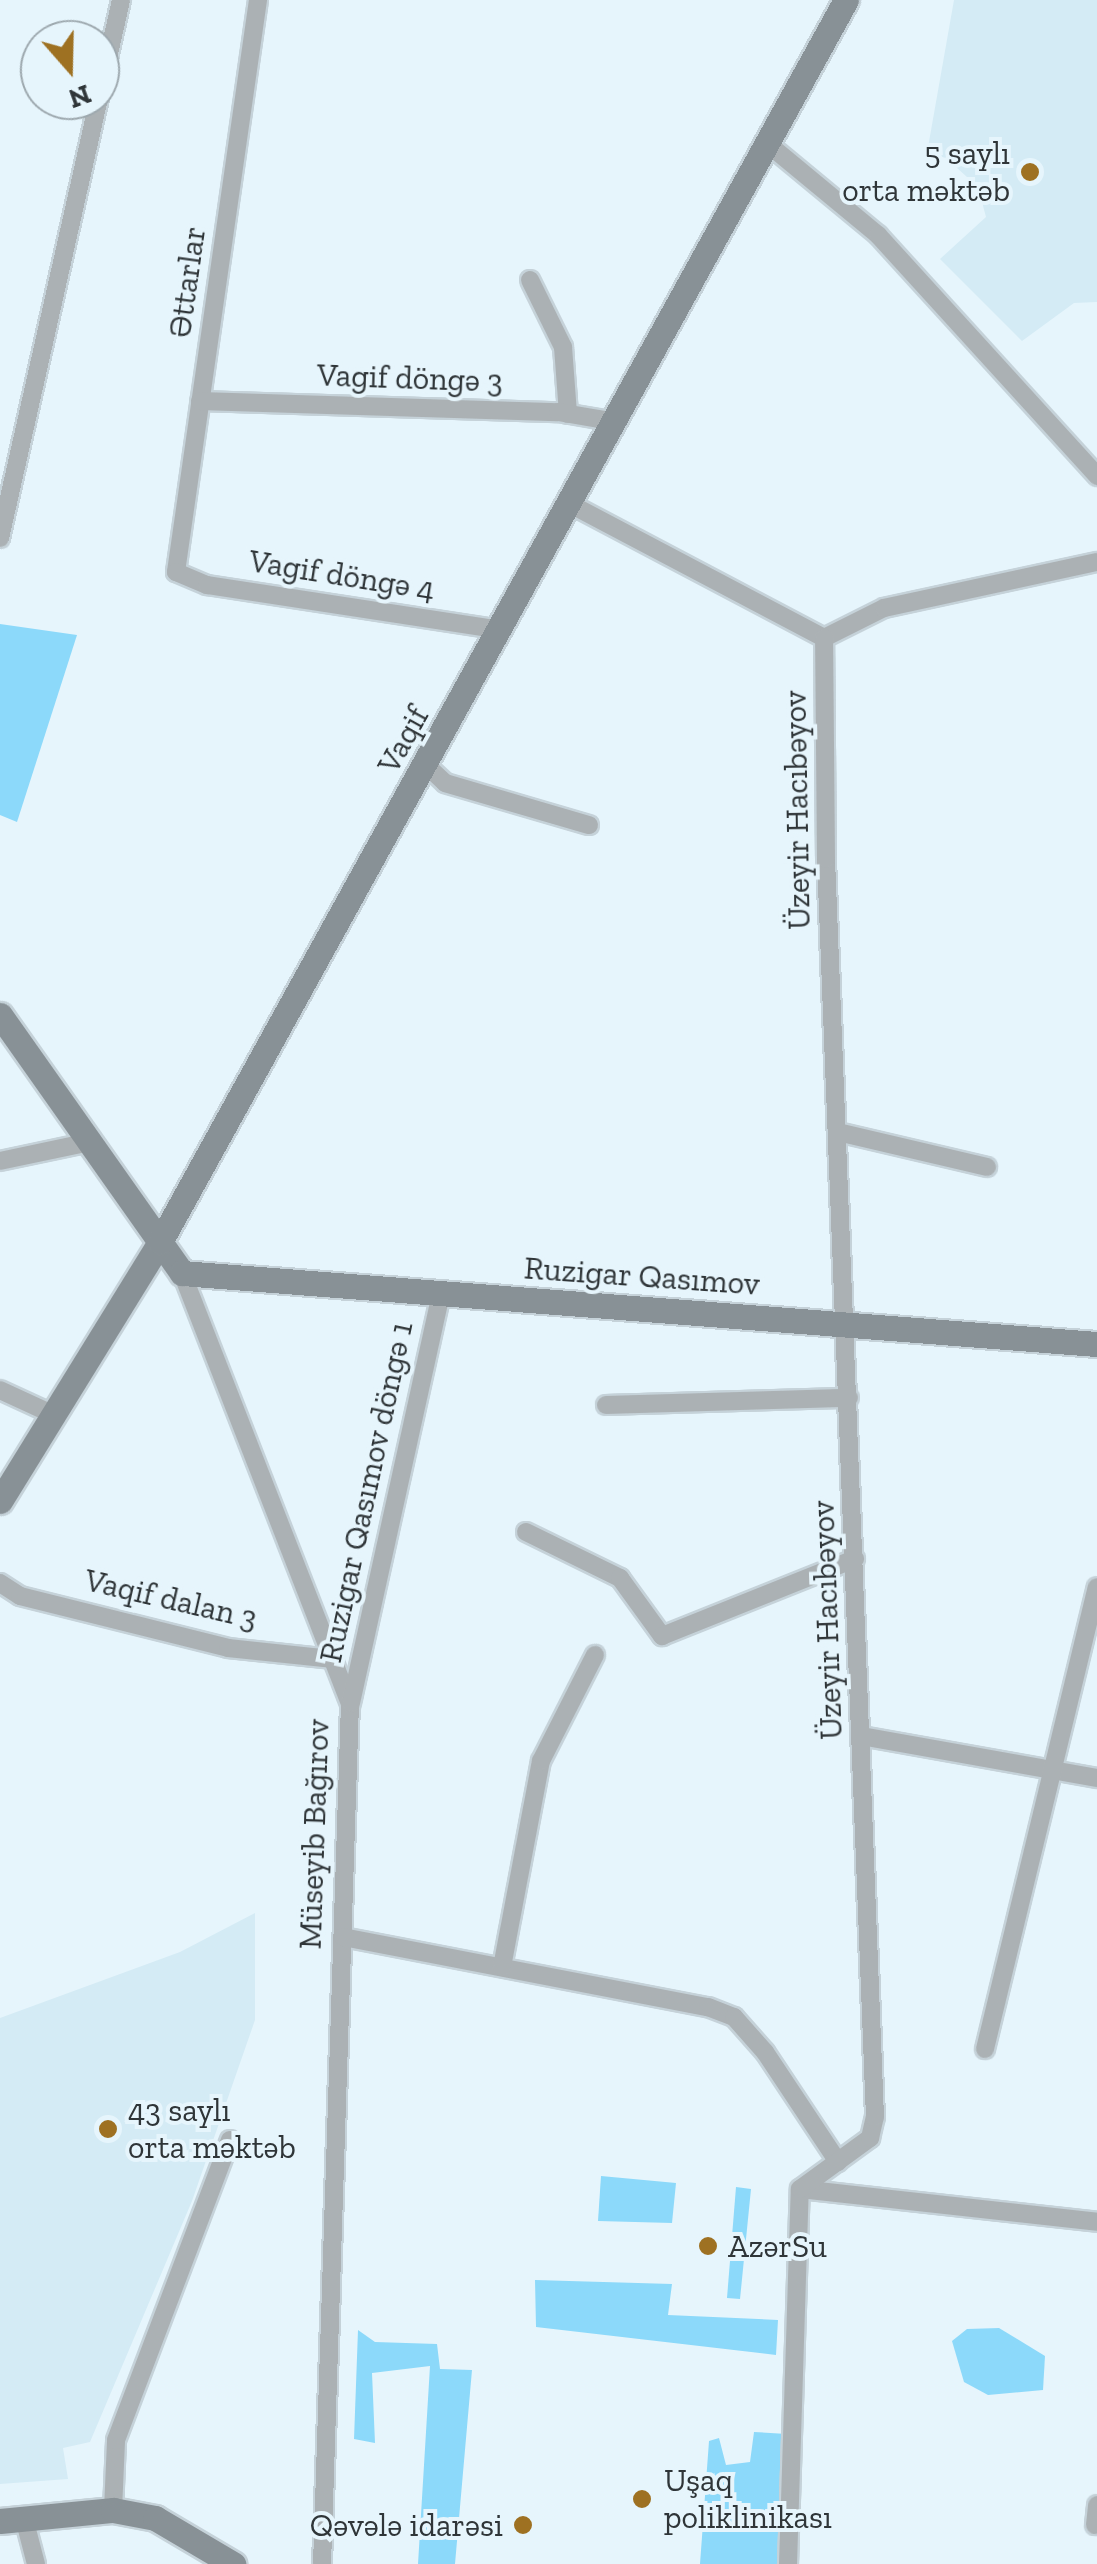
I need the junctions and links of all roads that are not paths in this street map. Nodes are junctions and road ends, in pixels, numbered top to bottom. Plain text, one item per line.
1 (122, 0) edge
2 (258, 0) edge
3 (846, 0) edge
4 (768, 144) junction
5 (530, 280) dead end
6 (200, 401) junction
7 (568, 414) junction
8 (618, 422) junction
9 (1097, 476) edge
10 (572, 505) junction
11 (0, 538) edge
12 (1097, 562) edge
13 (176, 572) joint
14 (502, 630) junction
15 (824, 638) junction
16 (426, 766) junction
17 (590, 825) dead end
18 (0, 1015) edge
19 (838, 1132) junction
20 (90, 1142) junction
21 (0, 1161) edge
22 (987, 1167) dead end
23 (160, 1242) junction
24 (182, 1273) junction
25 (441, 1293) junction
26 (846, 1325) junction
27 (1097, 1344) edge
28 (0, 1390) edge
29 (849, 1398) junction
30 (606, 1405) dead end
31 (54, 1414) junction
32 (0, 1502) edge
33 (526, 1532) dead end
34 (855, 1559) junction
35 (0, 1583) edge
36 (1097, 1587) edge
37 (596, 1655) dead end
38 (333, 1659) junction
39 (350, 1704) junction
40 (861, 1736) junction
41 (1050, 1770) junction
42 (1097, 1778) edge
43 (343, 1937) junction
44 (502, 1967) junction
45 (985, 2049) dead end
46 (230, 2140) dead end
47 (838, 2162) junction
48 (800, 2190) junction
49 (1097, 2222) edge
50 (1097, 2505) edge
51 (113, 2510) junction
52 (12, 2519) edge
53 (1095, 2525) edge
54 (36, 2564) edge
55 (232, 2564) edge
56 (322, 2564) edge
57 (788, 2564) edge

1 - 11 street
2 - 6 street, Əttarlar
3 - 4 street, Vaqif
4 - 8 street, Vaqif
4 - 9 street
5 - 7 street
6 - 7 street, Vagif döngə 3
6 - 13 street, Əttarlar
7 - 8 street, Vagif döngə 3
8 - 10 street, Vaqif
10 - 14 street, Vaqif
10 - 15 street
12 - 15 street
13 - 14 street, Vagif döngə 4
14 - 16 street, Vaqif
15 - 19 street, Üzeyir Hacıbəyov
16 - 17 street
16 - 23 street, Vaqif
18 - 20 street, Müseyib Bağırov
19 - 22 street
19 - 26 street, Üzeyir Hacıbəyov
20 - 21 street
20 - 23 street, Müseyib Bağırov
23 - 24 street, Müseyib Bağırov
23 - 31 street, Vaqif
24 - 25 street, Ruzigar Qasımov
24 - 38 street, Müseyib Bağırov
25 - 26 street, Ruzigar Qasımov
25 - 39 street, Ruzigar Qasımov döngə 1
26 - 27 street, Ruzigar Qasımov
26 - 29 street, Üzeyir Hacıbəyov
28 - 31 street
29 - 30 street
29 - 34 street, Üzeyir Hacıbəyov
31 - 32 street, Vaqif
33 - 34 street
34 - 40 street, Üzeyir Hacıbəyov
35 - 38 street, Vaqif dalan 3
36 - 41 street
37 - 44 street
38 - 39 street, Müseyib Bağırov
39 - 43 street, Müseyib Bağırov
40 - 41 street
40 - 47 street, Üzeyir Hacıbəyov
41 - 42 street
41 - 45 street
43 - 44 street
43 - 56 street, Müseyib Bağırov
44 - 47 street
46 - 51 street
47 - 48 street, Üzeyir Hacıbəyov
48 - 49 street
48 - 57 street
50 - 53 street
51 - 52 street
51 - 55 street
52 - 54 street

